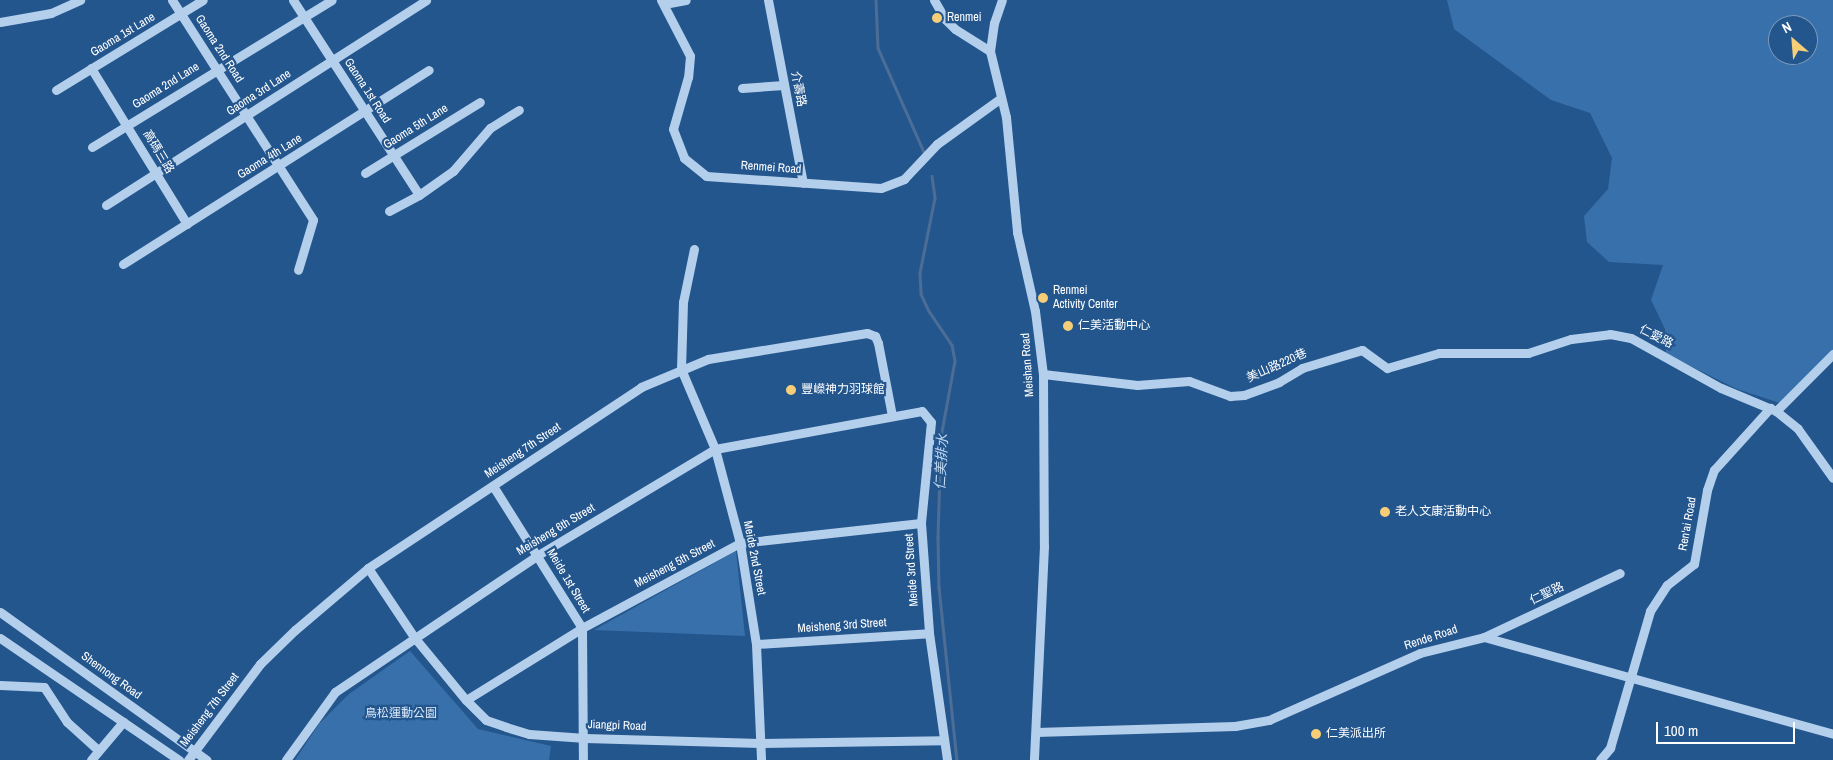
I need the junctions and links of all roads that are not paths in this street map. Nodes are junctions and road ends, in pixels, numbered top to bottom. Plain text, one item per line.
1 (80, 0) edge
2 (172, 0) edge
3 (203, 0) edge
4 (293, 0) edge
5 (332, 0) edge
6 (426, 0) edge
7 (686, 0) edge
8 (768, 0) edge
9 (934, 0) edge
10 (1002, 0) edge
11 (662, 2) edge
12 (181, 14) junction
13 (304, 17) junction
14 (0, 22) edge
15 (990, 51) junction
16 (332, 59) junction
17 (91, 68) junction
18 (217, 69) junction
19 (429, 70) dead end
20 (784, 85) junction
21 (742, 88) dead end
22 (56, 90) dead end
23 (1001, 98) junction
24 (480, 102) dead end
25 (519, 110) dead end
26 (365, 111) junction
27 (247, 116) junction
28 (127, 125) junction
29 (92, 147) dead end
30 (394, 156) junction
31 (280, 166) junction
32 (365, 173) dead end
33 (156, 174) junction
34 (803, 183) junction
35 (419, 195) junction
36 (106, 205) dead end
37 (390, 211) dead end
38 (187, 224) junction
39 (694, 248) dead end
40 (123, 264) dead end
41 (298, 270) dead end
42 (1833, 354) edge
43 (1398, 368) joint
44 (682, 369) junction
45 (1043, 374) junction
46 (1773, 409) junction
47 (892, 416) junction
48 (715, 449) junction
49 (1833, 478) edge
50 (493, 486) junction
51 (921, 523) junction
52 (740, 543) junction
53 (538, 555) junction
54 (368, 568) junction
55 (1620, 573) dead end
56 (0, 612) edge
57 (582, 628) junction
58 (929, 633) junction
59 (414, 637) junction
60 (0, 638) edge
61 (1484, 638) junction
62 (756, 644) junction
63 (1632, 680) junction
64 (0, 685) edge
65 (466, 700) junction
66 (123, 722) junction
67 (1036, 732) junction
68 (1833, 734) edge
69 (585, 738) junction
70 (943, 740) junction
71 (760, 742) junction
72 (98, 750) junction
73 (193, 751) junction
74 (91, 760) edge
75 (179, 760) edge
76 (188, 760) edge
77 (207, 760) edge
78 (286, 760) edge
79 (583, 760) edge
80 (761, 760) edge
81 (947, 760) edge
82 (1034, 760) edge
83 (1600, 760) edge

1 - 14 street
2 - 12 street, Gaoma 2nd Road
3 - 12 street, Gaoma 1st Lane
4 - 13 street, Gaoma 1st Road
5 - 13 street, Gaoma 2nd Lane
6 - 16 street, Gaoma 3rd Lane
7 - 11 street
8 - 20 street, 介壽路
9 - 15 street
10 - 15 street
11 - 34 street, Renmei Road
12 - 17 street, Gaoma 1st Lane
12 - 18 street, Gaoma 2nd Road
13 - 16 street, Gaoma 1st Road
13 - 18 street, Gaoma 2nd Lane
15 - 23 street, Meishan Road
16 - 26 street, Gaoma 1st Road
16 - 27 street, Gaoma 3rd Lane
17 - 22 street, Gaoma 1st Lane
17 - 28 street, 高碼三路
18 - 27 street, Gaoma 2nd Road
18 - 28 street, Gaoma 2nd Lane
19 - 26 street, Gaoma 4th Lane
20 - 21 street
20 - 34 street, 介壽路
23 - 34 street, Renmei Road
23 - 45 street, Meishan Road
24 - 30 street, Gaoma 5th Lane
25 - 35 street
26 - 30 street, Gaoma 1st Road
26 - 31 street, Gaoma 4th Lane
27 - 31 street, Gaoma 2nd Road
27 - 33 street, Gaoma 3rd Lane
28 - 29 street, Gaoma 2nd Lane
28 - 33 street, 高碼三路
30 - 32 street, Gaoma 5th Lane
30 - 35 street, Gaoma 1st Road
31 - 38 street, Gaoma 4th Lane
31 - 41 street, Gaoma 2nd Road
33 - 36 street, Gaoma 3rd Lane
33 - 38 street, 高碼三路
35 - 37 street
38 - 40 street, Gaoma 4th Lane
39 - 44 street
42 - 46 street, Ren'ai Road
43 - 45 street, 美山路220巷
43 - 46 street, 仁愛路
44 - 47 street, Meisheng 7th Street
44 - 48 street, Meide 2nd Street
44 - 50 street, Meisheng 7th Street
45 - 67 street, Meishan Road
46 - 49 street, 仁愛路
46 - 63 street, Ren'ai Road
47 - 48 street, Meisheng 6th Street
47 - 51 street, Meide 3rd Street
48 - 52 street, Meide 2nd Street
48 - 53 street, Meisheng 6th Street
50 - 53 street, Meide 1st Street
50 - 54 street, Meisheng 7th Street
51 - 52 street, Meisheng 5th Street
51 - 58 street, Meide 3rd Street
52 - 57 street, Meisheng 5th Street
52 - 62 street, Meide 2nd Street
53 - 57 street, Meide 1st Street
53 - 59 street, Meisheng 6th Street
54 - 59 street, Jiangpi Road
54 - 73 street, Meisheng 7th Street
55 - 61 street, 仁聖路
56 - 73 street, Shennong Road
57 - 65 street, Meisheng 5th Street
57 - 69 street, Meide 1st Street
58 - 62 street, Meisheng 3rd Street
58 - 70 street, Meide 3rd Street
59 - 65 street, Jiangpi Road
59 - 78 street, Meisheng 6th Street
60 - 66 street
61 - 63 street, Rende Road
61 - 67 street, Rende Road
62 - 71 street, Meide 2nd Street
63 - 68 street, Rende Road
63 - 83 street, Ren'ai Road
64 - 72 street
65 - 69 street, Jiangpi Road
66 - 72 street
66 - 75 street
67 - 82 street, Meishan Road
69 - 71 street, Jiangpi Road
69 - 79 street, Meide 1st Street
70 - 71 street, Jiangpi Road
70 - 81 street, Meide 3rd Street
71 - 80 street, Meide 2nd Street
72 - 74 street
73 - 76 street, Meisheng 7th Street
73 - 77 street, Shennong Road

